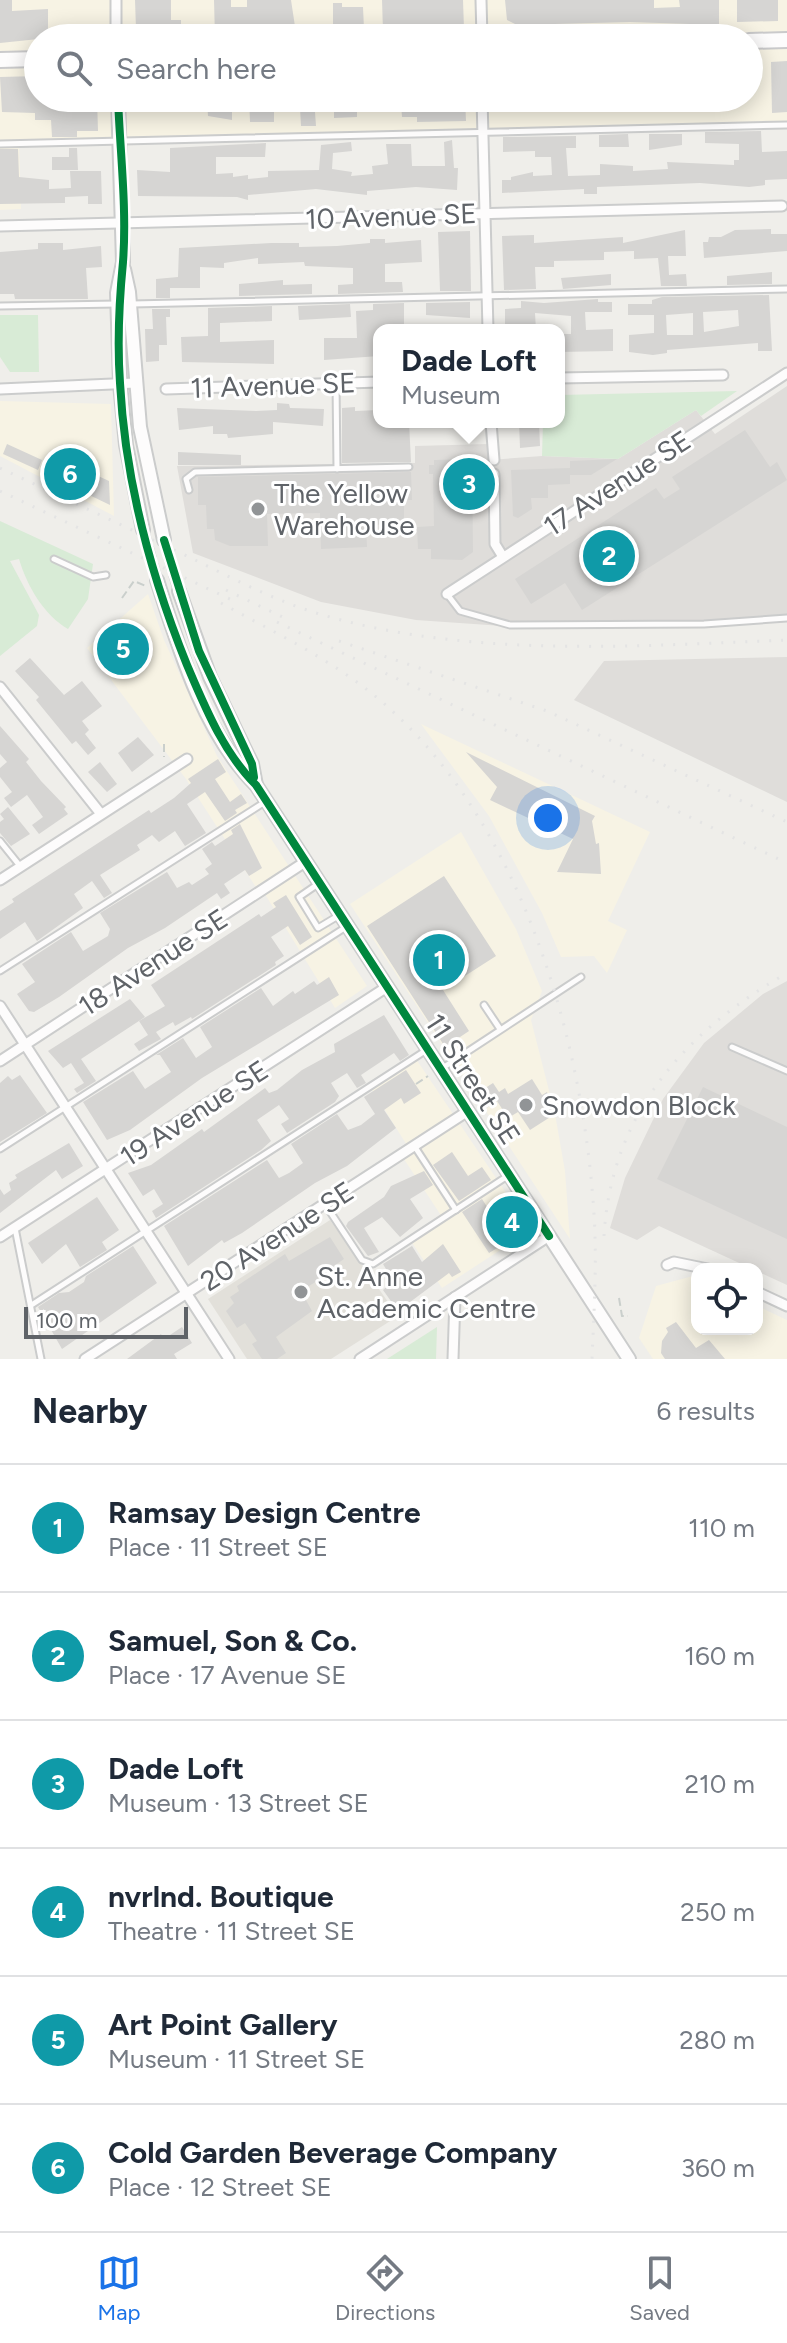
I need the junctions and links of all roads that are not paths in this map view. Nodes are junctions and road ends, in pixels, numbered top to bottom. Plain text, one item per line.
1 (116, 0) edge
2 (481, 0) edge
3 (116, 24) edge
4 (482, 24) edge
5 (787, 40) edge
6 (763, 41) edge
7 (24, 59) edge
8 (0, 60) edge
9 (118, 112) edge
10 (482, 112) edge
11 (787, 125) edge
12 (483, 133) junction
13 (119, 140) junction
14 (0, 144) edge
15 (782, 206) dead end
16 (485, 214) junction
17 (122, 223) junction
18 (0, 226) edge
19 (787, 289) edge
20 (488, 296) junction
21 (124, 304) junction
22 (0, 306) edge
23 (488, 324) edge
24 (787, 373) edge
25 (723, 375) dead end
26 (565, 378) edge
27 (373, 382) edge
28 (135, 383) junction
29 (336, 383) junction
30 (120, 384) junction
31 (166, 389) dead end
32 (1, 390) edge
33 (491, 428) edge
34 (494, 460) dead end
35 (409, 467) dead end
36 (337, 469) junction
37 (494, 474) dead end
38 (189, 490) dead end
39 (143, 530) tunnel mouth
40 (164, 540) tunnel mouth
41 (503, 557) junction
42 (54, 559) dead end
43 (106, 575) dead end
44 (153, 584) tunnel mouth
45 (179, 591) tunnel mouth
46 (447, 594) joint
47 (787, 618) edge
48 (0, 687) edge
49 (187, 759) dead end
50 (256, 785) junction
51 (266, 801) junction
52 (101, 814) junction
53 (0, 841) edge
54 (305, 862) junction
55 (21, 867) junction
56 (0, 880) edge
57 (319, 883) junction
58 (343, 921) junction
59 (0, 971) edge
60 (581, 977) dead end
61 (387, 987) junction
62 (484, 1005) dead end
63 (0, 1006) edge
64 (500, 1029) junction
65 (25, 1044) junction
66 (732, 1047) dead end
67 (427, 1049) junction
68 (0, 1061) edge
69 (440, 1069) junction
70 (787, 1071) edge
71 (65, 1107) junction
72 (468, 1111) junction
73 (415, 1146) junction
74 (0, 1149) edge
75 (106, 1169) junction
76 (509, 1175) junction
77 (325, 1204) junction
78 (456, 1210) junction
79 (15, 1227) junction
80 (146, 1231) junction
81 (549, 1236) junction
82 (0, 1237) edge
83 (667, 1265) dead end
84 (691, 1266) edge
85 (187, 1294) junction
86 (763, 1295) edge
87 (455, 1297) junction
88 (33, 1304) junction
89 (787, 1306) edge
90 (226, 1358) edge
91 (41, 1359) edge
92 (85, 1359) edge
93 (360, 1359) edge
94 (453, 1359) edge
95 (629, 1359) edge

1 - 3 street
2 - 4 street
5 - 6 main road
7 - 8 main road
9 - 13 street
10 - 12 street
11 - 12 lane
12 - 13 lane
12 - 16 street
13 - 14 lane
13 - 17 street
15 - 16 street, 10 Avenue SE
16 - 17 street, 10 Avenue SE
16 - 20 street
17 - 18 street, 10 Avenue SE
17 - 21 street
19 - 20 lane
20 - 21 lane
20 - 23 street
21 - 22 lane
21 - 28 street
21 - 30 street
24 - 41 street, 17 Avenue SE
25 - 26 street
27 - 29 street, 11 Avenue SE
28 - 30 street
28 - 40 street
29 - 31 street, 11 Avenue SE
29 - 36 lane
30 - 32 street
30 - 39 street
33 - 34 street
35 - 36 lane
36 - 38 lane
37 - 41 street
41 - 46 street, 17 Avenue SE
42 - 43 lane
44 - 50 street, 11 Street SE
45 - 50 street, 11 Street SE
46 - 47 lane
48 - 52 street
49 - 52 street
50 - 51 street, 11 Street SE
51 - 54 street, 11 Street SE
51 - 59 lane
52 - 55 street
53 - 55 lane
54 - 57 street, 11 Street SE
54 - 65 street, 18 Avenue SE
55 - 56 street
57 - 58 street, 11 Street SE
57 - 58 lane
58 - 61 street, 11 Street SE
58 - 71 lane
60 - 64 lane
61 - 67 street, 11 Street SE
61 - 75 street, 19 Avenue SE
62 - 64 lane
63 - 65 street
64 - 69 lane
65 - 68 street, 18 Avenue SE
65 - 71 street
66 - 70 lane
67 - 69 street, 11 Street SE
67 - 80 lane
69 - 72 street, 11 Street SE
71 - 74 lane
71 - 75 street
72 - 73 street, 20 Avenue SE
72 - 76 street, 11 Street SE
73 - 77 street, 20 Avenue SE
73 - 78 lane
75 - 79 street, 19 Avenue SE
75 - 80 street
76 - 78 lane
76 - 81 street, 11 Street SE
77 - 78 lane
77 - 85 street, 20 Avenue SE
79 - 82 street, 19 Avenue SE
79 - 88 lane
80 - 85 street
80 - 88 lane
81 - 87 street
81 - 95 street, 11 Street SE
83 - 84 street
85 - 90 street
85 - 92 street, 20 Avenue SE
86 - 89 street
87 - 93 street
87 - 94 street
88 - 91 lane

